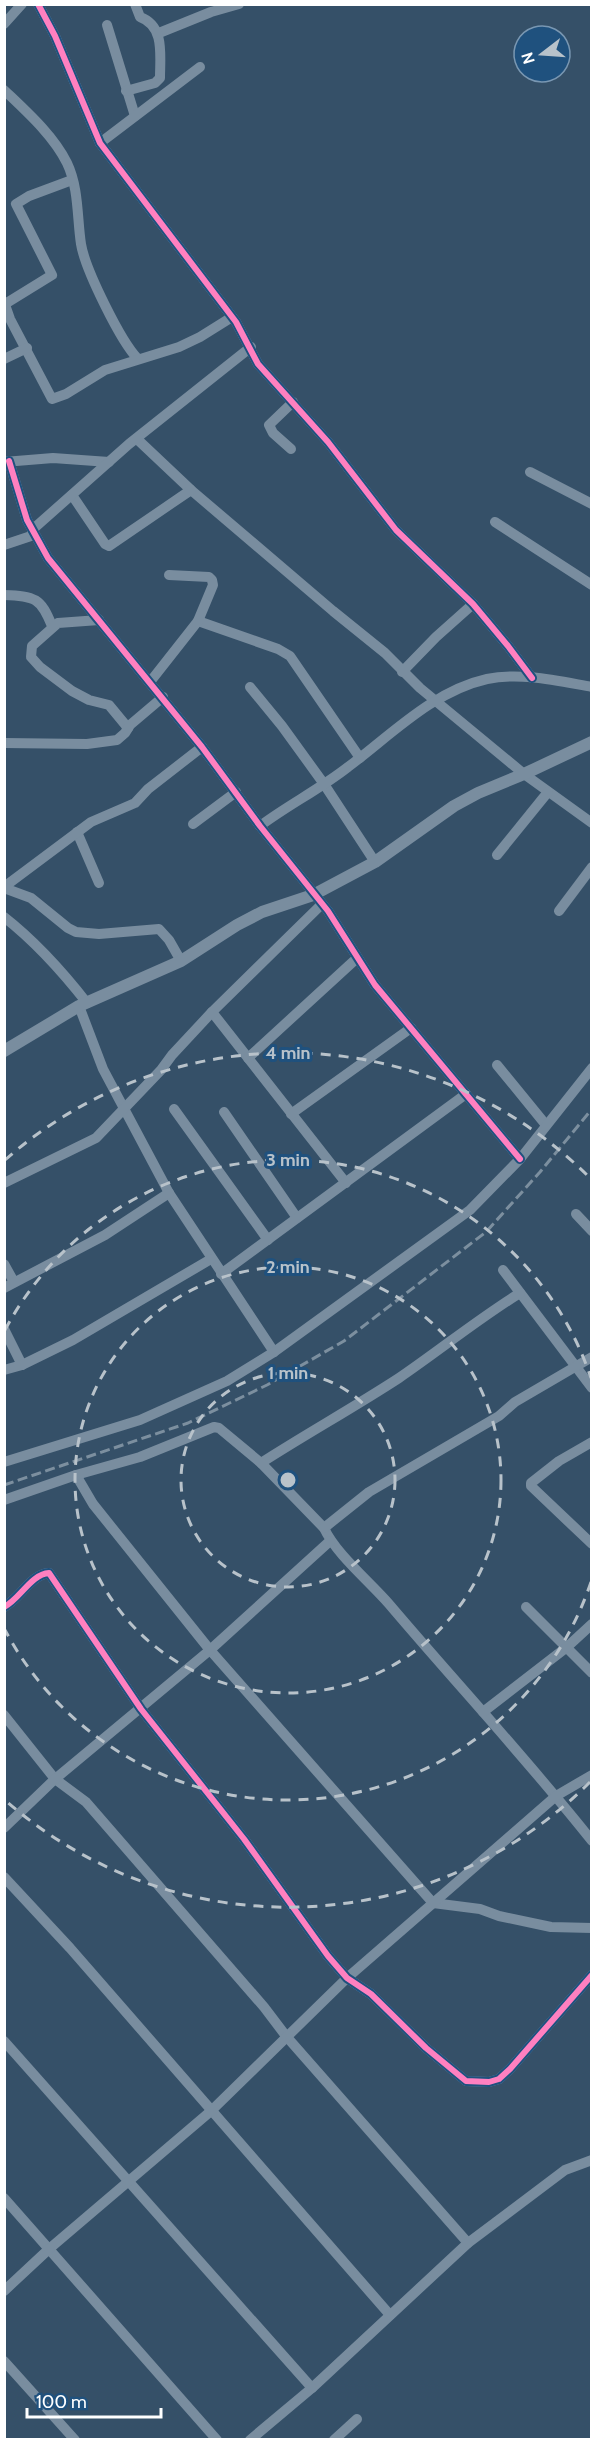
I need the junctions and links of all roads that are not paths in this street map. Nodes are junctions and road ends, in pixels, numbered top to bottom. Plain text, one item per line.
1 (22, 4) edge
2 (38, 4) edge
3 (135, 4) edge
4 (239, 4) edge
5 (201, 10) edge
6 (4, 24) edge
7 (107, 25) dead end
8 (159, 33) junction
9 (200, 67) dead end
10 (4, 90) edge
11 (126, 91) junction
12 (135, 116) junction
13 (100, 143) junction
14 (72, 180) junction
15 (5, 303) edge
16 (232, 317) junction
17 (250, 347) junction
18 (27, 348) junction
19 (4, 359) edge
20 (138, 359) junction
21 (293, 402) junction
22 (137, 439) junction
23 (291, 449) dead end
24 (7, 462) edge
25 (110, 462) junction
26 (530, 472) dead end
27 (190, 489) junction
28 (72, 495) junction
29 (591, 504) edge
30 (495, 522) dead end
31 (33, 533) junction
32 (4, 545) edge
33 (169, 575) dead end
34 (591, 585) edge
35 (4, 595) edge
36 (473, 604) junction
37 (99, 620) junction
38 (198, 621) junction
39 (52, 626) junction
40 (402, 672) junction
41 (532, 678) junction
42 (150, 682) junction
43 (250, 687) dead end
44 (591, 687) edge
45 (163, 697) junction
46 (435, 700) junction
47 (128, 728) junction
48 (591, 742) edge
49 (4, 743) edge
50 (202, 747) junction
51 (360, 758) junction
52 (524, 774) junction
53 (324, 784) junction
54 (236, 792) junction
55 (548, 792) junction
56 (591, 823) edge
57 (193, 824) dead end
58 (260, 826) junction
59 (78, 832) junction
60 (497, 855) dead end
61 (375, 862) junction
62 (591, 867) edge
63 (99, 883) dead end
64 (4, 888) edge
65 (313, 895) junction
66 (322, 904) junction
67 (559, 911) dead end
68 (4, 917) edge
69 (356, 959) junction
70 (181, 961) junction
71 (83, 1005) junction
72 (212, 1012) junction
73 (411, 1028) junction
74 (4, 1051) edge
75 (248, 1058) junction
76 (497, 1065) dead end
77 (591, 1068) edge
78 (466, 1094) junction
79 (124, 1109) junction
80 (174, 1109) dead end
81 (224, 1112) dead end
82 (291, 1114) junction
83 (546, 1125) junction
84 (520, 1160) junction
85 (4, 1183) edge
86 (346, 1183) junction
87 (170, 1194) junction
88 (576, 1214) dead end
89 (297, 1218) junction
90 (591, 1228) edge
91 (268, 1240) junction
92 (211, 1259) junction
93 (4, 1264) edge
94 (503, 1270) dead end
95 (221, 1274) junction
96 (9, 1285) edge
97 (519, 1293) junction
98 (4, 1329) edge
99 (274, 1352) junction
100 (591, 1357) edge
101 (22, 1365) junction
102 (575, 1367) junction
103 (4, 1370) edge
104 (591, 1388) edge
105 (591, 1442) edge
106 (4, 1462) edge
107 (261, 1463) junction
108 (76, 1475) junction
109 (4, 1500) edge
110 (324, 1528) junction
111 (330, 1541) junction
112 (591, 1544) edge
113 (4, 1607) edge
114 (526, 1607) dead end
115 (591, 1624) edge
116 (567, 1647) junction
117 (210, 1650) junction
118 (591, 1673) edge
119 (141, 1709) junction
120 (483, 1712) junction
121 (4, 1715) edge
122 (591, 1775) edge
123 (56, 1779) junction
124 (556, 1796) junction
125 (4, 1828) edge
126 (591, 1841) edge
127 (4, 1877) edge
128 (433, 1903) junction
129 (591, 1928) edge
130 (591, 1975) edge
131 (347, 1978) junction
132 (286, 2036) junction
133 (4, 2041) edge
134 (211, 2110) junction
135 (591, 2160) edge
136 (129, 2181) junction
137 (4, 2198) edge
138 (468, 2243) junction
139 (49, 2249) junction
140 (4, 2291) edge
141 (390, 2316) junction
142 (4, 2361) edge
143 (312, 2388) junction
144 (357, 2419) dead end
145 (75, 2439) edge
146 (217, 2439) edge
147 (249, 2439) edge
148 (334, 2439) edge

1 - 6 street
2 - 13 street
3 - 8 street
4 - 5 street
5 - 8 street
7 - 11 street
8 - 11 street
9 - 12 street
10 - 14 street
11 - 12 street
12 - 13 street
13 - 16 street
14 - 15 street
14 - 20 street
15 - 18 street
16 - 17 street
16 - 20 street
17 - 21 street
17 - 22 street
18 - 19 street
18 - 20 street
21 - 23 street
21 - 36 street
22 - 25 street
22 - 27 street
24 - 25 street
24 - 31 street
25 - 28 street
26 - 29 street
27 - 28 street
27 - 40 street
28 - 31 street
30 - 34 street
31 - 32 street
31 - 37 street
33 - 38 street
35 - 39 street
36 - 40 street
36 - 41 street
37 - 39 street
37 - 42 street
38 - 42 street
38 - 51 street
39 - 47 street
40 - 46 street
41 - 44 street
41 - 46 street
42 - 45 street
43 - 53 street
45 - 47 street
45 - 50 street
46 - 51 street
46 - 52 street
47 - 49 street
48 - 52 street
50 - 54 street
50 - 59 street
51 - 53 street
52 - 55 street
52 - 61 street
53 - 58 street
53 - 61 street
54 - 57 street
54 - 58 street
55 - 56 street
55 - 60 street
58 - 65 street
59 - 63 street
59 - 64 street
61 - 65 street
62 - 67 street
64 - 70 street
65 - 66 street
65 - 70 street
66 - 69 street
66 - 72 street
68 - 71 street
69 - 73 street
69 - 75 street
70 - 71 street
71 - 74 street
71 - 79 street
72 - 75 street
72 - 79 street
73 - 78 street
73 - 82 street
75 - 82 street
76 - 83 street
77 - 83 street
78 - 84 street
78 - 86 street
79 - 85 street
79 - 87 street
80 - 91 street
81 - 89 street
82 - 86 street
83 - 84 street
84 - 99 street
86 - 89 street
87 - 92 street
87 - 96 street
88 - 90 street
89 - 91 street
91 - 95 street
92 - 95 street
92 - 101 street
93 - 96 street
94 - 97 street
95 - 99 street
97 - 102 street
97 - 107 street
98 - 101 street
99 - 106 street
100 - 102 street
101 - 103 street
102 - 104 street
102 - 110 street
105 - 112 street
107 - 108 street
107 - 110 street
108 - 109 street
108 - 117 street
110 - 111 street
111 - 117 street
111 - 120 street
113 - 119 street
114 - 116 street
115 - 116 street
116 - 118 street
116 - 120 street
117 - 119 street
117 - 128 street
119 - 123 street
119 - 131 street
120 - 124 street
121 - 123 street
122 - 124 street
123 - 125 street
123 - 132 street
124 - 126 street
124 - 128 street
127 - 134 street
128 - 129 street
128 - 131 street
130 - 131 street
131 - 132 street
132 - 134 street
132 - 138 street
133 - 136 street
134 - 136 street
134 - 141 street
135 - 138 street
136 - 139 street
136 - 143 street
137 - 139 street
138 - 141 street
139 - 140 street
139 - 146 street
141 - 143 street
142 - 145 street
143 - 147 street
144 - 148 street

